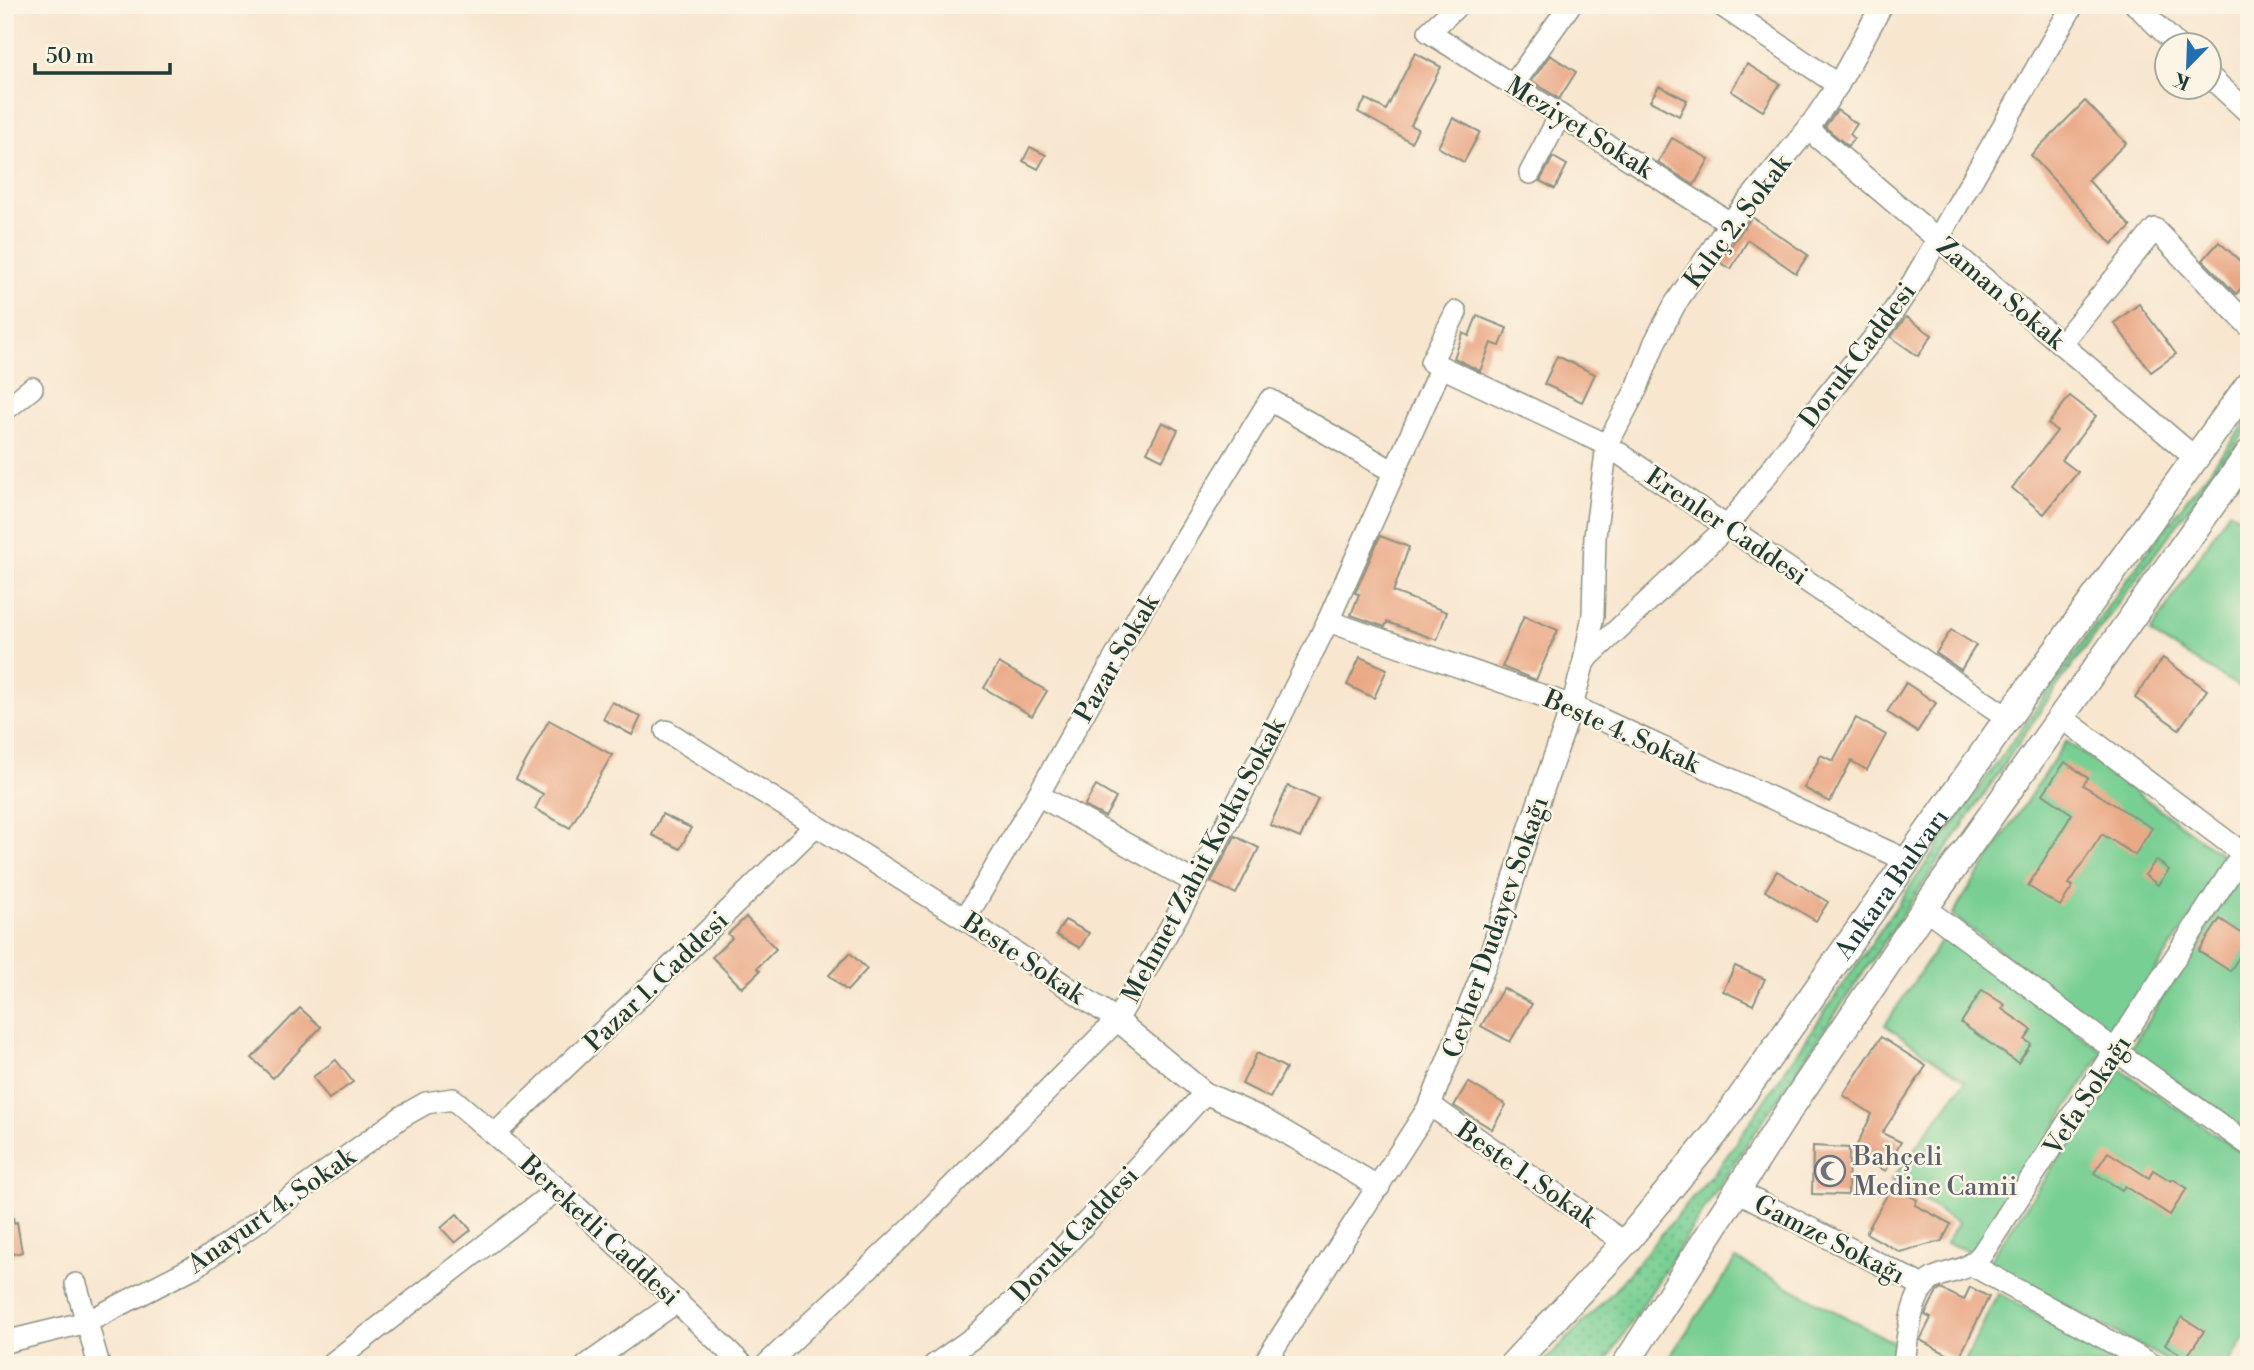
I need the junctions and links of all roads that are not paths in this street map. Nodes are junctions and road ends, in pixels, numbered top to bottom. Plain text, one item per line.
1 (1458, 5) edge
2 (1570, 5) edge
3 (1721, 5) edge
4 (1882, 5) edge
5 (2073, 5) edge
6 (2136, 5) edge
7 (2164, 32) edge
8 (1514, 85) junction
9 (1838, 85) junction
10 (2222, 88) edge
11 (2249, 113) edge
12 (1560, 115) junction
13 (1808, 129) junction
14 (1530, 173) dead end
15 (1730, 223) junction
16 (1938, 239) junction
17 (1456, 312) dead end
18 (2249, 326) edge
19 (2061, 344) junction
20 (1436, 364) junction
21 (2249, 384) edge
22 (32, 388) dead end
23 (5, 410) edge
24 (1607, 445) junction
25 (2249, 453) edge
26 (2194, 457) junction
27 (1395, 472) junction
28 (1728, 526) junction
29 (1328, 621) junction
30 (1584, 661) junction
31 (1572, 706) junction
32 (2060, 716) junction
33 (2008, 718) junction
34 (666, 731) dead end
35 (1038, 795) junction
36 (815, 826) junction
37 (2247, 851) edge
38 (1908, 861) junction
39 (1196, 883) junction
40 (1925, 908) junction
41 (965, 919) junction
42 (1117, 1020) junction
43 (2116, 1051) junction
44 (1205, 1093) junction
45 (453, 1099) joint
46 (1430, 1105) junction
47 (495, 1134) junction
48 (2249, 1145) edge
49 (1379, 1187) junction
50 (558, 1189) junction
51 (1737, 1191) junction
52 (1625, 1243) junction
53 (1972, 1265) junction
54 (76, 1284) dead end
55 (1923, 1286) junction
56 (678, 1301) junction
57 (87, 1322) junction
58 (5, 1342) edge
59 (99, 1365) edge
60 (330, 1365) edge
61 (587, 1365) edge
62 (743, 1365) edge
63 (766, 1365) edge
64 (934, 1365) edge
65 (1263, 1365) edge
66 (1512, 1365) edge
67 (1625, 1365) edge
68 (1904, 1365) edge
69 (2153, 1365) edge

1 - 8 street, Meziyet Sokak
2 - 8 street
3 - 9 street
4 - 9 street, Kılıç 2. Sokak
5 - 16 street, Doruk Caddesi
6 - 7 street
8 - 12 street, Meziyet Sokak
9 - 13 street, Kılıç 2. Sokak
10 - 11 street
12 - 14 street
12 - 15 street, Meziyet Sokak
13 - 15 street, Kılıç 2. Sokak
13 - 16 street, Zaman Sokak
15 - 24 street, Kılıç 2. Sokak
16 - 19 street, Zaman Sokak
16 - 28 street, Doruk Caddesi
17 - 20 street, Mehmet Zahit Kotku Sokak
18 - 19 street
19 - 26 street, Zaman Sokak
20 - 24 street, Erenler Caddesi
20 - 27 street, Mehmet Zahit Kotku Sokak
21 - 26 main road, Ankara Bulvarı
22 - 23 street
24 - 28 street, Erenler Caddesi
24 - 30 street, Cevher Dudayev Sokağı
25 - 32 main road, Ankara Bulvarı
26 - 33 main road, Ankara Bulvarı
27 - 29 street, Mehmet Zahit Kotku Sokak
27 - 35 street, Pazar Sokak
28 - 30 street, Doruk Caddesi
28 - 33 street, Erenler Caddesi
29 - 31 street, Beste 4. Sokak
29 - 39 street, Mehmet Zahit Kotku Sokak
30 - 31 street, Cevher Dudayev Sokağı
31 - 38 street, Beste 4. Sokak
31 - 46 street, Cevher Dudayev Sokağı
32 - 37 street
32 - 40 main road, Ankara Bulvarı
33 - 38 main road, Ankara Bulvarı
34 - 36 street, Beste Sokak
35 - 39 street
35 - 41 street, Pazar Sokak
36 - 41 street, Beste Sokak
36 - 47 street, Pazar 1. Caddesi
37 - 43 street, Vefa Sokağı
38 - 52 main road, Ankara Bulvarı
39 - 42 street, Mehmet Zahit Kotku Sokak
40 - 43 street
40 - 51 main road, Ankara Bulvarı
41 - 42 street, Beste Sokak
42 - 44 street, Beste Sokak
42 - 63 street, Mehmet Zahit Kotku Sokak
43 - 48 street
43 - 53 street, Vefa Sokağı
44 - 49 street, Beste Sokak
44 - 64 street, Doruk Caddesi
45 - 47 street, Bereketli Caddesi
45 - 57 street, Anayurt 4. Sokak
46 - 49 street, Cevher Dudayev Sokağı
46 - 52 street, Beste 1. Sokak
47 - 50 street, Bereketli Caddesi
49 - 65 street, Cevher Dudayev Sokağı
50 - 56 street, Bereketli Caddesi
50 - 60 street
51 - 55 street, Gamze Sokağı
51 - 67 main road, Ankara Bulvarı
52 - 66 main road, Ankara Bulvarı
53 - 55 street
53 - 69 street
54 - 57 street
55 - 68 street
56 - 61 street
56 - 62 street, Bereketli Caddesi
57 - 58 street, Anayurt 4. Sokak
57 - 59 street

